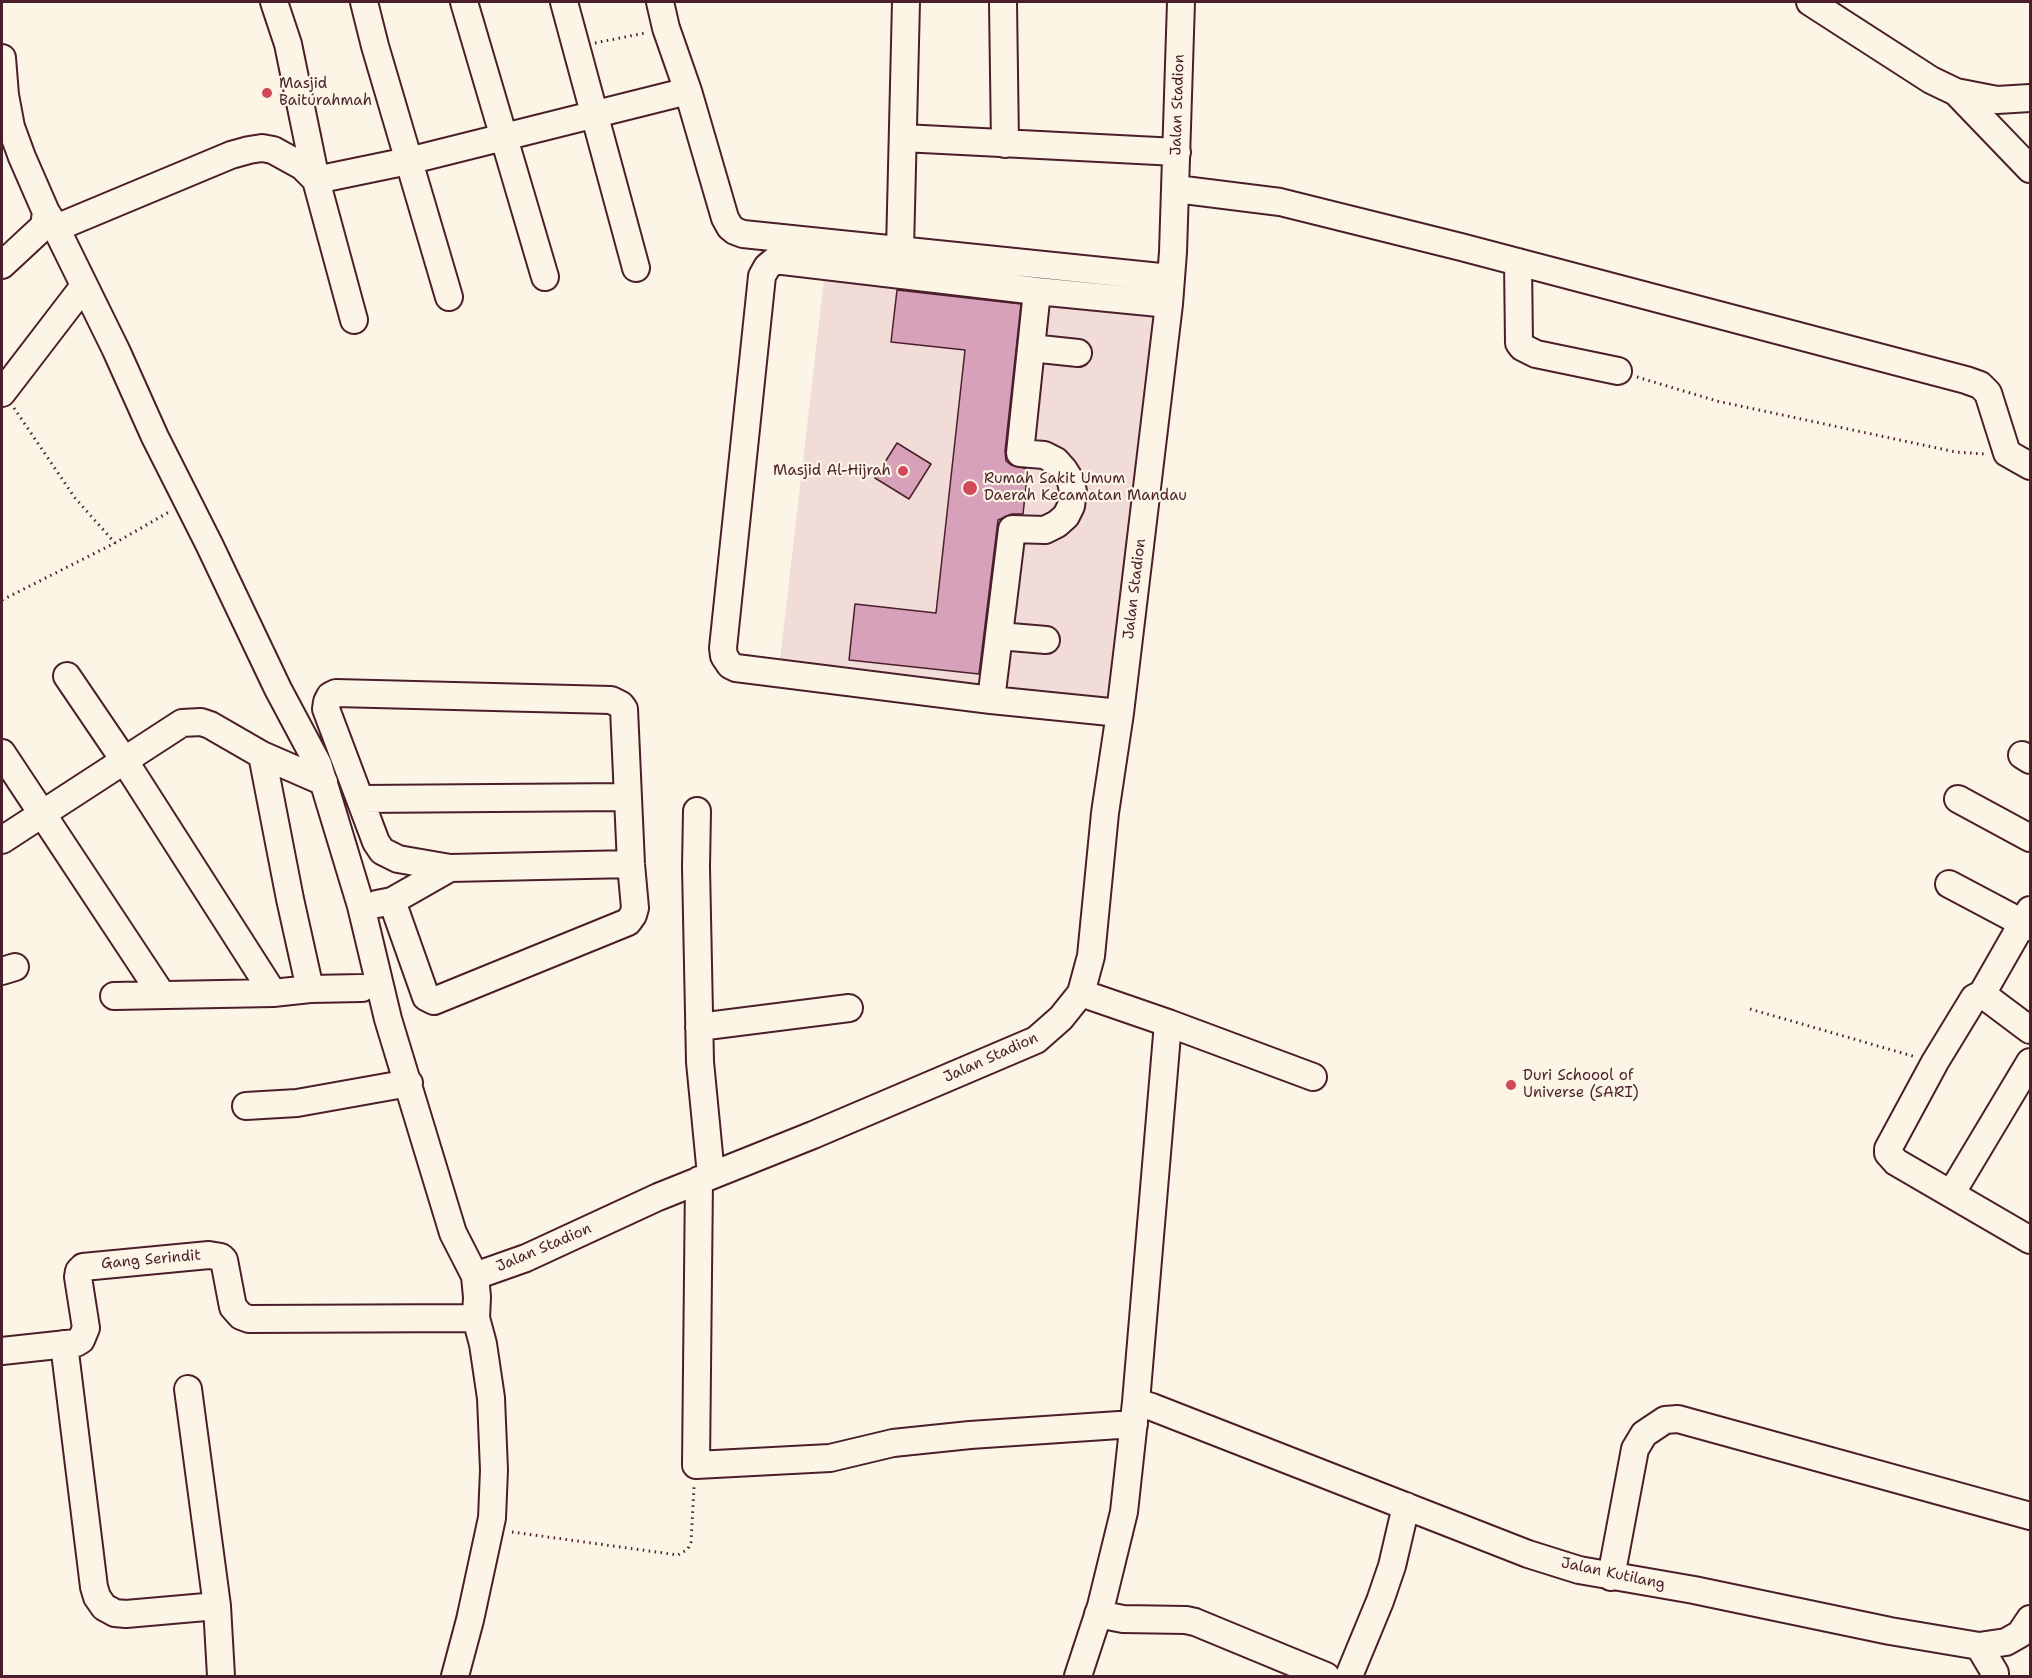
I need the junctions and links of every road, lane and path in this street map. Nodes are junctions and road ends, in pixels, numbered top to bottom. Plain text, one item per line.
1 (274, 2) edge
2 (364, 2) edge
3 (464, 2) edge
4 (564, 2) edge
5 (660, 2) edge
6 (906, 2) edge
7 (1003, 2) edge
8 (1181, 2) edge
9 (1810, 2) edge
10 (666, 28) junction
11 (576, 47) junction
12 (2, 58) edge
13 (688, 91) junction
14 (1956, 92) junction
15 (2031, 98) edge
16 (594, 115) junction
17 (504, 137) junction
18 (903, 138) junction
19 (1005, 144) junction
20 (1177, 152) junction
21 (408, 161) junction
22 (2031, 169) edge
23 (316, 180) junction
24 (1176, 189) junction
25 (51, 220) junction
26 (900, 250) junction
27 (1518, 262) junction
28 (2, 265) edge
29 (636, 268) dead end
30 (546, 278) dead end
31 (1170, 278) junction
32 (84, 286) junction
33 (1037, 291) junction
34 (448, 297) dead end
35 (1169, 304) junction
36 (354, 320) dead end
37 (1031, 348) junction
38 (1078, 353) dead end
39 (1618, 371) joint
40 (2, 392) edge
41 (2007, 453) junction
42 (2031, 466) edge
43 (187, 502) junction
44 (115, 543) junction
45 (2, 600) edge
46 (999, 636) junction
47 (1046, 640) dead end
48 (67, 676) dead end
49 (991, 700) junction
50 (1120, 713) junction
51 (2, 753) edge
52 (262, 755) junction
53 (124, 760) junction
54 (324, 782) junction
55 (628, 797) junction
56 (361, 799) junction
57 (1958, 799) dead end
58 (697, 811) dead end
59 (42, 813) junction
60 (2031, 838) edge
61 (2, 840) edge
62 (631, 864) junction
63 (450, 868) junction
64 (1949, 884) dead end
65 (392, 901) junction
66 (361, 906) junction
67 (2028, 920) edge
68 (362, 988) dead end
69 (310, 989) junction
70 (273, 993) junction
71 (1081, 993) junction
72 (1982, 994) junction
73 (162, 995) junction
74 (114, 996) dead end
75 (849, 1008) dead end
76 (1750, 1009) dead end
77 (1168, 1023) junction
78 (699, 1027) junction
79 (2031, 1030) edge
80 (1935, 1062) junction
81 (2031, 1062) edge
82 (1313, 1077) dead end
83 (409, 1083) junction
84 (246, 1106) dead end
85 (705, 1177) junction
86 (1951, 1194) junction
87 (2028, 1234) edge
88 (475, 1276) junction
89 (476, 1318) junction
90 (64, 1344) junction
91 (2, 1351) edge
92 (188, 1389) dead end
93 (1135, 1413) junction
94 (696, 1465) junction
95 (1406, 1506) junction
96 (2031, 1516) edge
97 (489, 1528) junction
98 (1611, 1577) junction
99 (217, 1606) junction
100 (1098, 1614) junction
101 (2031, 1619) edge
102 (1979, 1646) junction
103 (221, 1677) edge
104 (455, 1677) edge
105 (1078, 1677) edge
106 (1326, 1677) edge
107 (1349, 1677) edge
108 (1995, 1677) edge

1 - 23 street
2 - 21 street
3 - 17 street
4 - 11 street
5 - 10 street
6 - 18 street
7 - 19 street
8 - 20 street, Jalan Stadion
9 - 14 street
10 - 11 path
10 - 13 street
11 - 16 street
12 - 25 street
13 - 16 street
13 - 26 street
14 - 15 street
14 - 22 street
16 - 17 street
16 - 29 street
17 - 21 street
17 - 30 street
18 - 19 street
18 - 26 street
19 - 20 street
20 - 24 street, Jalan Stadion
21 - 23 street
21 - 34 street
23 - 25 street
23 - 36 street
24 - 27 street
24 - 31 street, Jalan Stadion
25 - 28 street
25 - 32 street
26 - 31 street
27 - 39 street
27 - 41 street
31 - 35 street, Jalan Stadion
32 - 40 street
32 - 43 street
33 - 35 street
33 - 37 street
33 - 49 street
35 - 50 street, Jalan Stadion
37 - 38 street
37 - 46 street
39 - 41 path
40 - 44 path
41 - 42 street
43 - 44 path
43 - 54 street
44 - 45 path
46 - 47 street
46 - 49 street
48 - 53 street
49 - 50 street
50 - 71 street, Jalan Stadion
51 - 59 street
52 - 53 street
52 - 54 street
52 - 69 street
53 - 59 street
53 - 70 street
54 - 66 street
55 - 56 street
55 - 56 street
55 - 62 street
56 - 63 street
57 - 60 street
58 - 78 street
59 - 61 street
59 - 73 street
62 - 63 street
62 - 65 street
63 - 65 street
64 - 67 street
65 - 66 street
66 - 83 street
67 - 72 street
68 - 69 street
69 - 70 street
70 - 73 street
71 - 77 street
71 - 85 street, Jalan Stadion
72 - 79 street
72 - 80 street
73 - 74 street
75 - 78 street
76 - 80 path
77 - 82 street
77 - 93 street
78 - 85 street
80 - 86 street
81 - 86 street
83 - 84 street
83 - 88 street
85 - 88 street, Jalan Stadion
85 - 94 street
86 - 87 street
88 - 89 street
89 - 90 street, Gang Serindit
89 - 97 street
90 - 91 street, Gang Serindit
90 - 99 street
92 - 99 street
93 - 94 street
93 - 95 street, Jalan Kutilang
93 - 100 street
94 - 97 path
95 - 98 street, Jalan Kutilang
95 - 107 street
96 - 98 street
97 - 104 street
98 - 102 street, Jalan Kutilang
99 - 103 street
100 - 105 street
100 - 106 street
101 - 102 street, Jalan Kutilang
102 - 108 street

